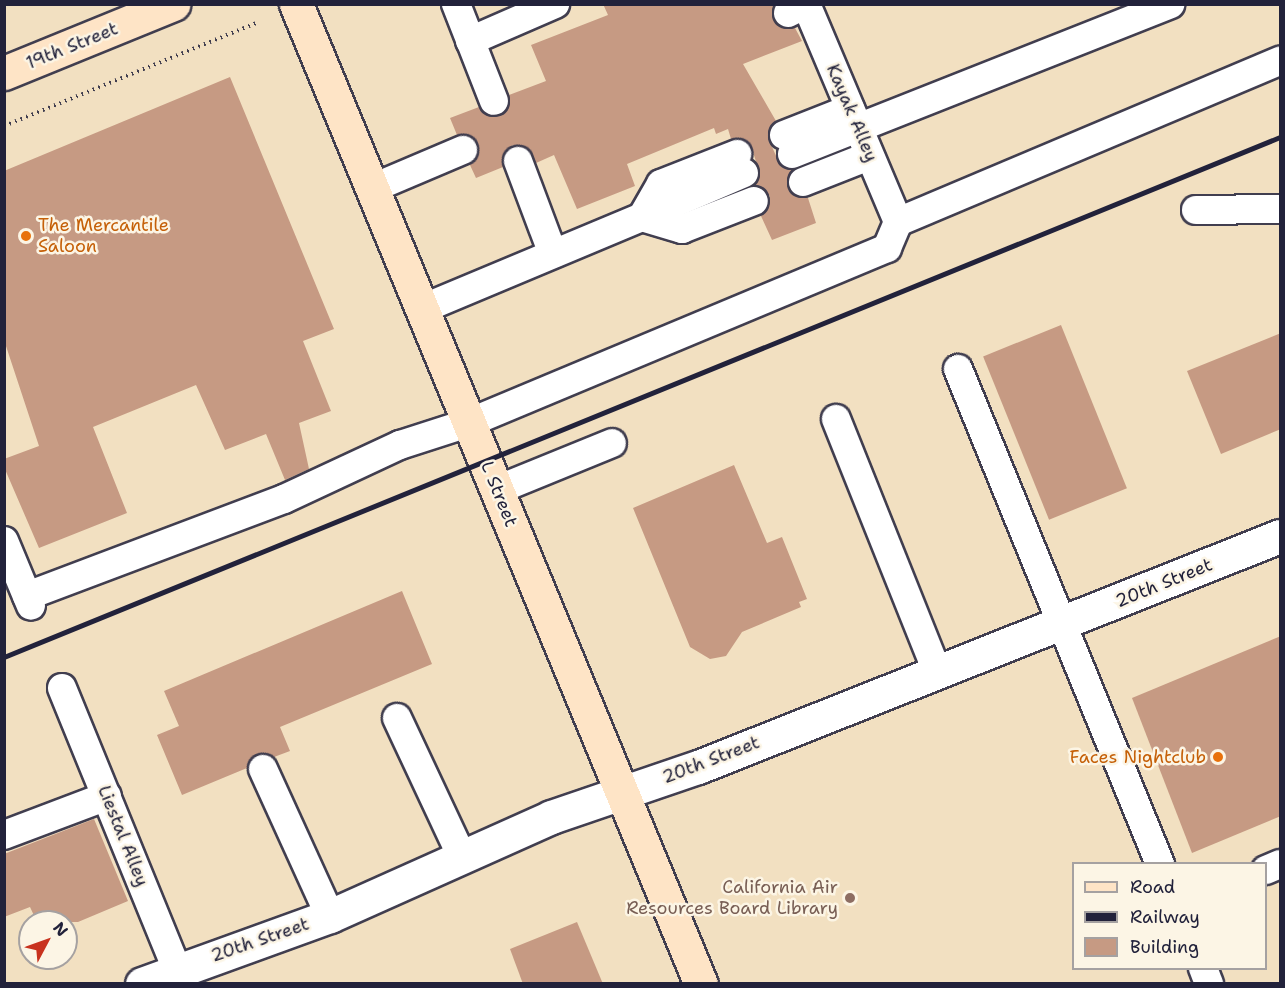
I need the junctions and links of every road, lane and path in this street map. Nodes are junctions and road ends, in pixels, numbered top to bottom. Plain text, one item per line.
1 (173, 4) edge
2 (456, 4) edge
3 (555, 4) edge
4 (1170, 4) edge
5 (296, 5) edge
6 (797, 9) edge
7 (470, 40) junction
8 (1281, 62) edge
9 (4, 74) edge
10 (494, 100) dead end
11 (854, 119) junction
12 (4, 126) edge
13 (788, 145) dead end
14 (463, 150) dead end
15 (869, 156) junction
16 (518, 160) dead end
17 (740, 163) dead end
18 (803, 182) dead end
19 (371, 189) junction
20 (754, 201) dead end
21 (1281, 209) edge
22 (1196, 210) dead end
23 (642, 217) junction
24 (898, 222) junction
25 (553, 254) junction
26 (422, 309) junction
27 (958, 369) dead end
28 (836, 419) dead end
29 (471, 422) junction
30 (612, 443) dead end
31 (497, 490) junction
32 (1281, 536) edge
33 (8, 558) edge
34 (1061, 624) junction
35 (938, 674) junction
36 (62, 688) dead end
37 (397, 718) dead end
38 (263, 769) dead end
39 (622, 793) junction
40 (107, 796) junction
41 (4, 835) edge
42 (462, 857) junction
43 (1159, 862) edge
44 (1281, 864) edge
45 (1267, 870) edge
46 (330, 916) junction
47 (1203, 970) edge
48 (180, 976) edge
49 (142, 984) edge
50 (701, 984) edge
51 (1209, 984) edge

1 - 9 main road, 19th Street
2 - 7 lane
3 - 7 lane
4 - 11 lane
5 - 12 path
5 - 19 main road, L Street
6 - 11 lane, Kayak Alley
7 - 10 lane
8 - 24 lane
11 - 13 lane
11 - 15 lane, Kayak Alley
14 - 19 lane
15 - 18 lane
15 - 24 lane, Kayak Alley
16 - 25 lane
17 - 23 lane
19 - 26 main road, L Street
20 - 23 lane
21 - 22 lane
23 - 25 lane
24 - 29 lane
25 - 26 lane
26 - 29 main road, L Street
27 - 34 lane
28 - 35 lane
29 - 31 main road, L Street
29 - 33 lane
30 - 31 lane
31 - 39 main road, L Street
32 - 34 street, 20th Street
34 - 35 street, 20th Street
34 - 43 lane
35 - 39 street, 20th Street
36 - 40 lane, Liestal Alley
37 - 42 lane
38 - 46 lane
39 - 42 street, 20th Street
39 - 50 main road, L Street
40 - 41 lane
40 - 48 lane, Liestal Alley
42 - 46 street, 20th Street
44 - 45 lane
46 - 48 street, 20th Street
47 - 51 lane
48 - 49 street, 20th Street

